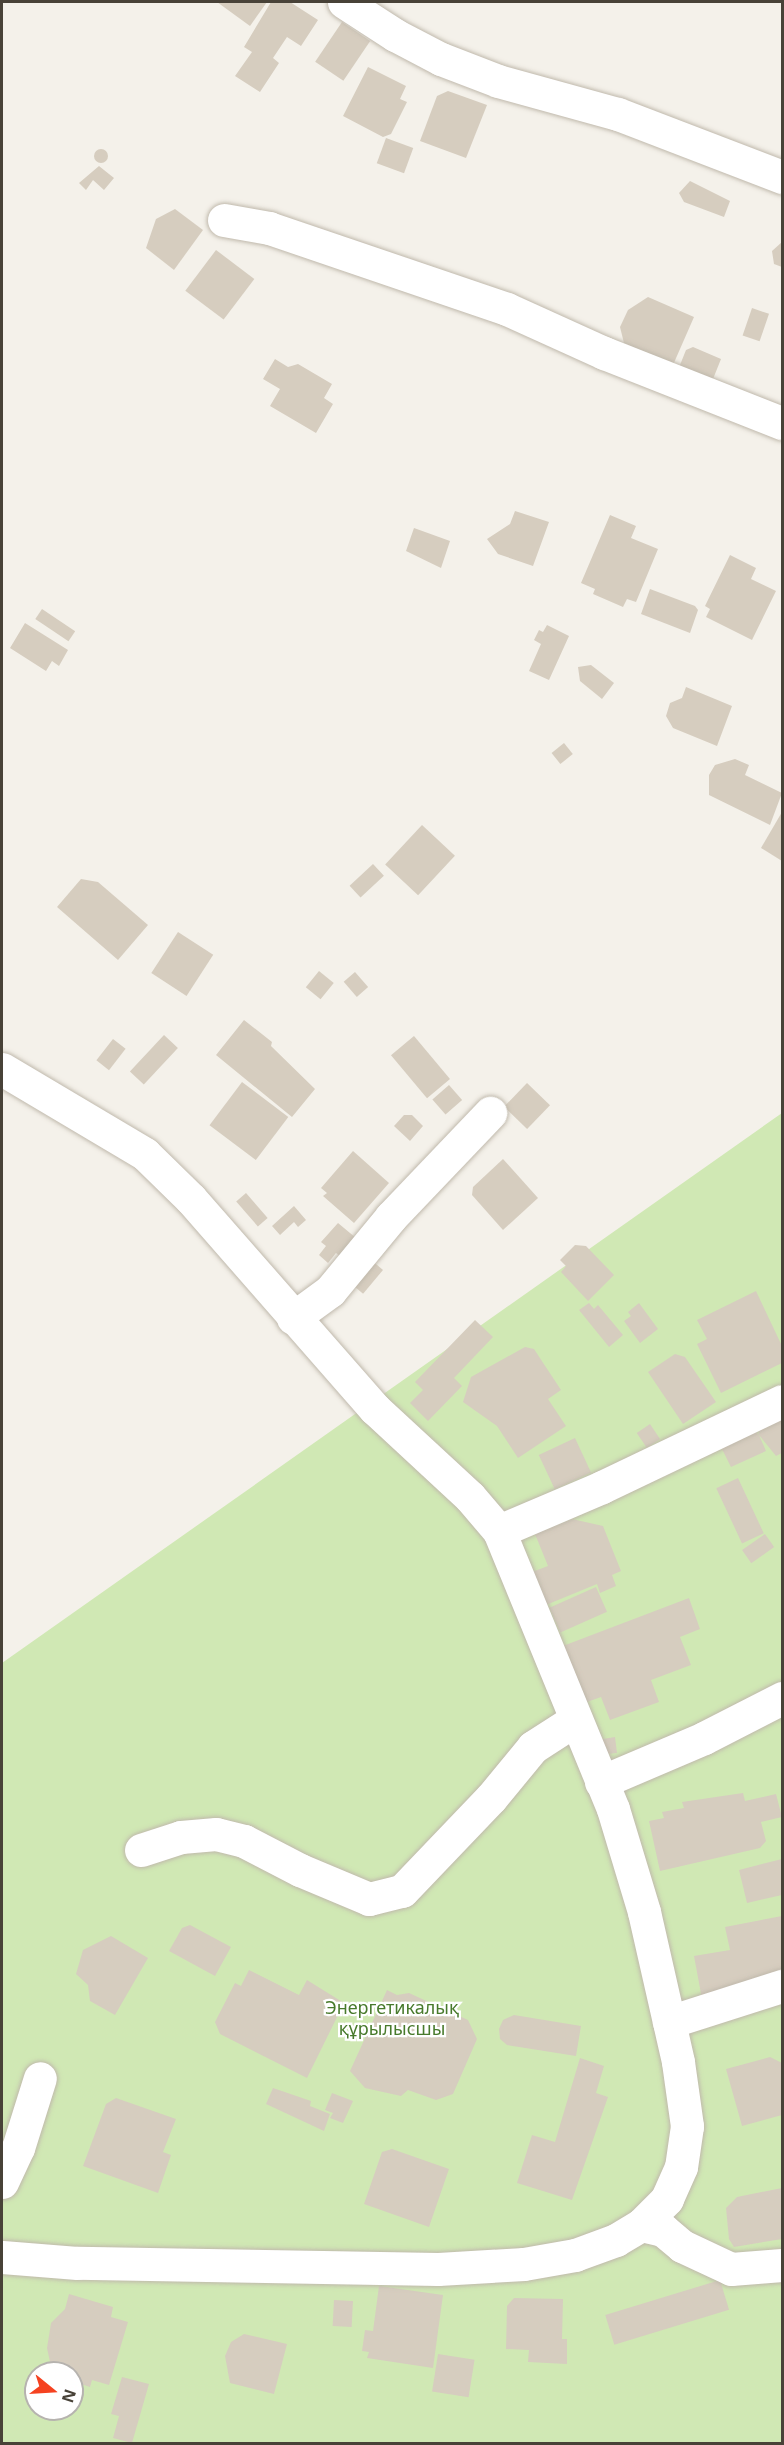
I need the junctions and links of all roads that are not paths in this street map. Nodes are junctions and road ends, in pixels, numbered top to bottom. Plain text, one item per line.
1 (344, 2) edge
2 (783, 177) edge
3 (224, 220) dead end
4 (783, 423) edge
5 (2, 1069) edge
6 (490, 1113) dead end
7 (293, 1318) junction
8 (783, 1401) edge
9 (499, 1531) junction
10 (783, 1698) edge
11 (575, 1720) junction
12 (601, 1782) junction
13 (141, 1850) dead end
14 (783, 1986) edge
15 (669, 2022) junction
16 (40, 2078) dead end
17 (2, 2182) edge
18 (641, 2225) junction
19 (2, 2257) edge
20 (783, 2265) edge

1 - 2 street
3 - 4 street
5 - 7 street
6 - 7 street
7 - 9 street
8 - 9 street
9 - 11 street
10 - 12 street
11 - 12 street
11 - 13 street
12 - 15 street
14 - 15 street
15 - 18 street
16 - 17 street
18 - 19 street
18 - 20 street

